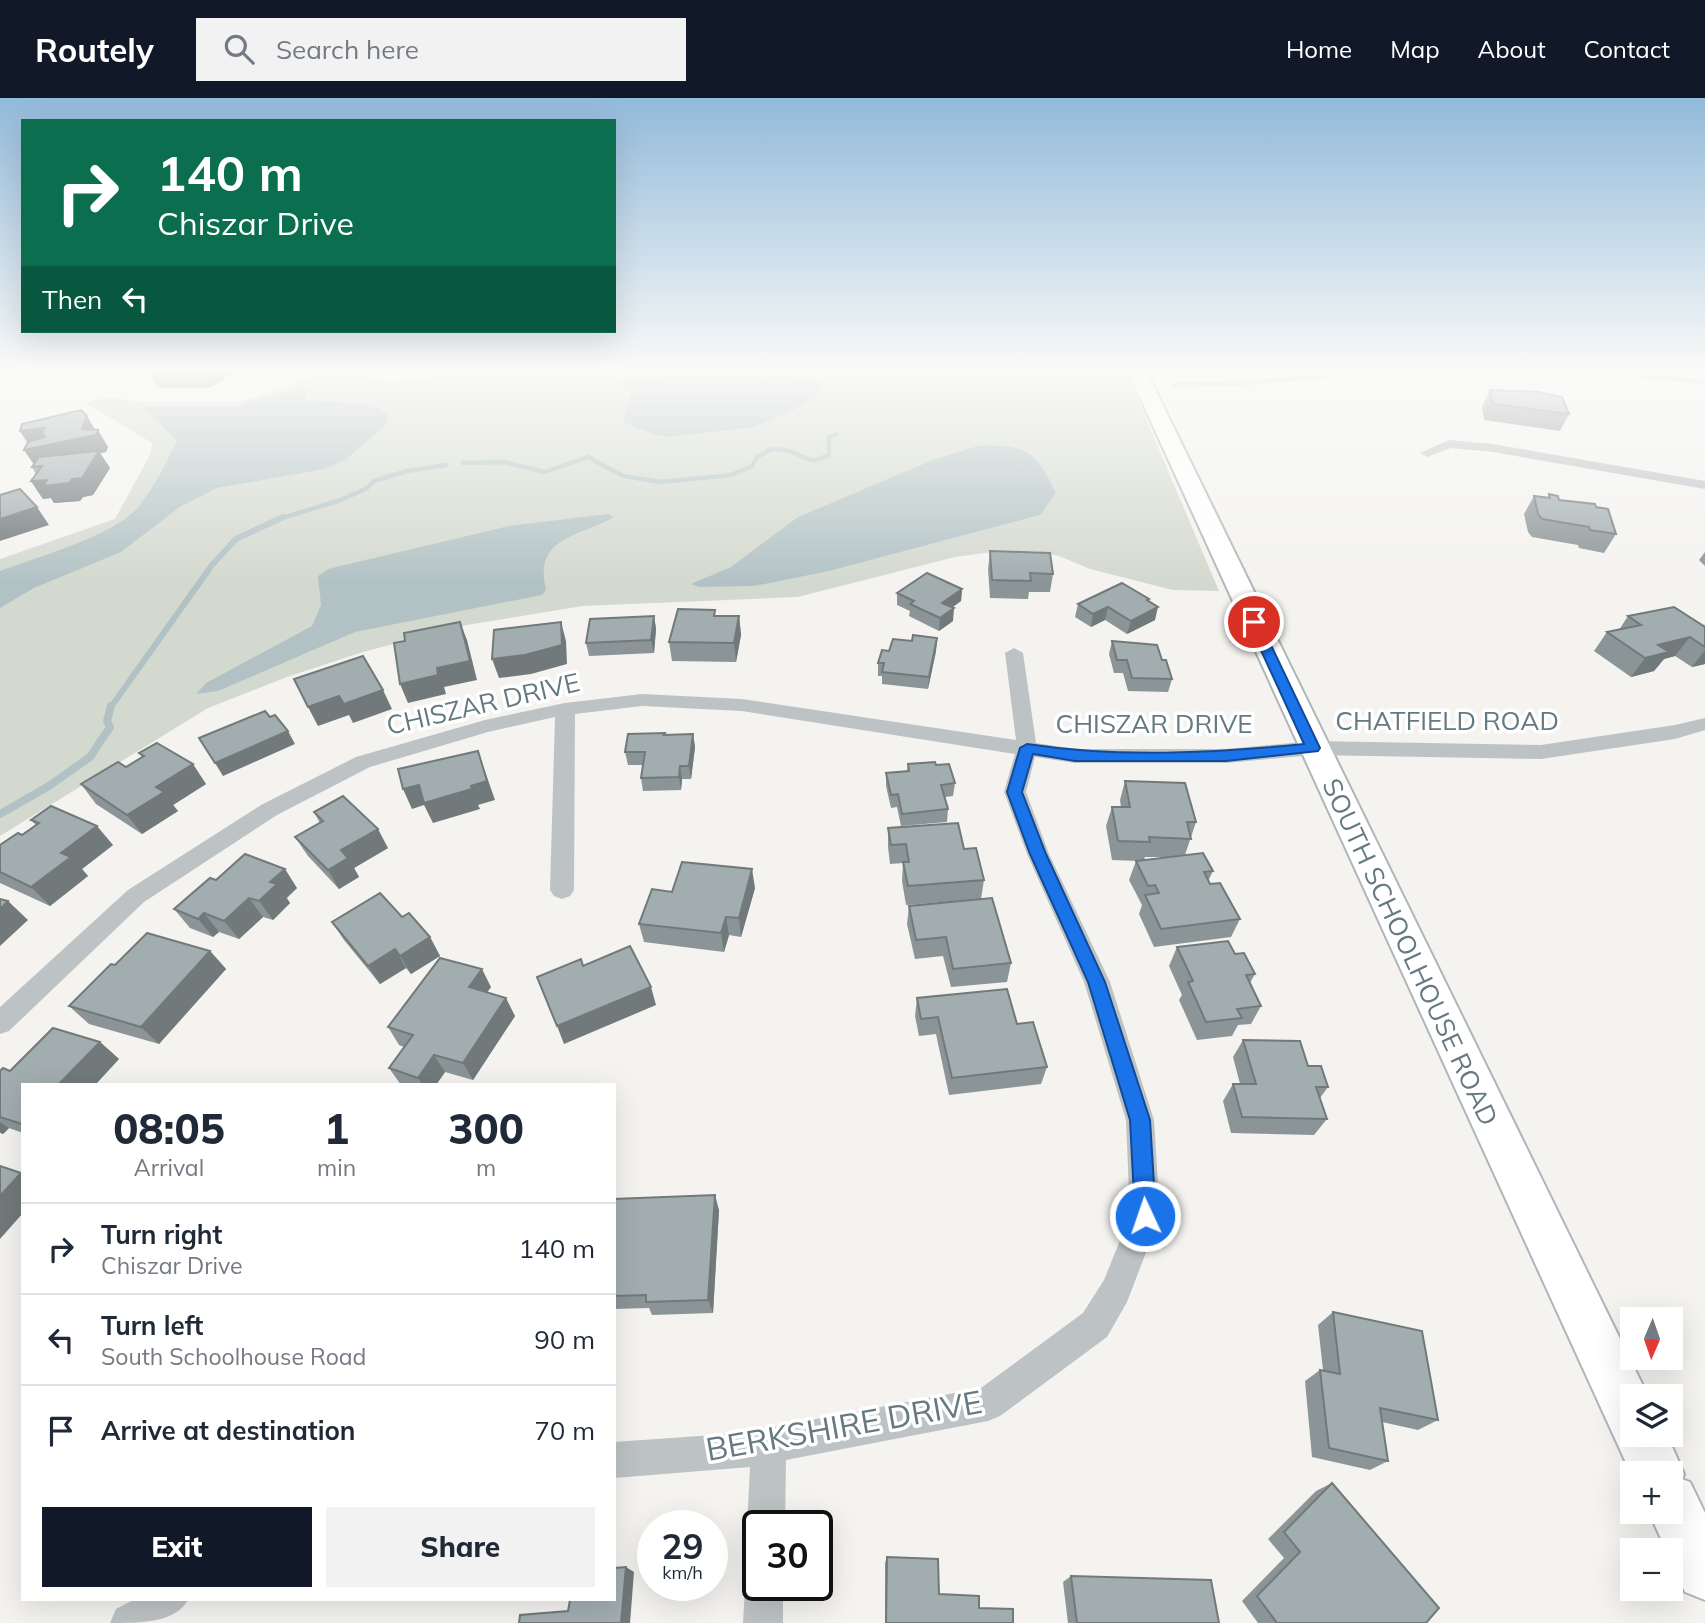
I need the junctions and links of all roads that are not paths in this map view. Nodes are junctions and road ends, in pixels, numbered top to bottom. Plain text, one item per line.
1 (1169, 440) edge
2 (1427, 453) dead end
3 (1705, 485) edge
4 (1014, 653) dead end
5 (565, 709) junction
6 (1705, 724) edge
7 (1027, 748) junction
8 (1313, 748) junction
9 (562, 890) dead end
10 (0, 1023) edge
11 (1620, 1393) edge
12 (769, 1445) junction
13 (616, 1460) edge
14 (767, 1510) edge
15 (1682, 1524) edge
16 (1705, 1572) edge
17 (167, 1601) edge
18 (764, 1601) edge
19 (130, 1623) edge
20 (763, 1623) edge

1 - 8 street, SOUTH SCHOOLHOUSE ROAD
2 - 3 street
4 - 7 street, BERKSHIRE DRIVE
5 - 7 street, CHISZAR DRIVE
5 - 9 street
5 - 10 street, CHISZAR DRIVE
6 - 8 street, CHATFIELD ROAD
7 - 8 street, CHISZAR DRIVE
7 - 12 street, BERKSHIRE DRIVE
8 - 11 street, SOUTH SCHOOLHOUSE ROAD
12 - 13 street, BERKSHIRE DRIVE
12 - 14 street
15 - 16 street
17 - 19 street
18 - 20 street

